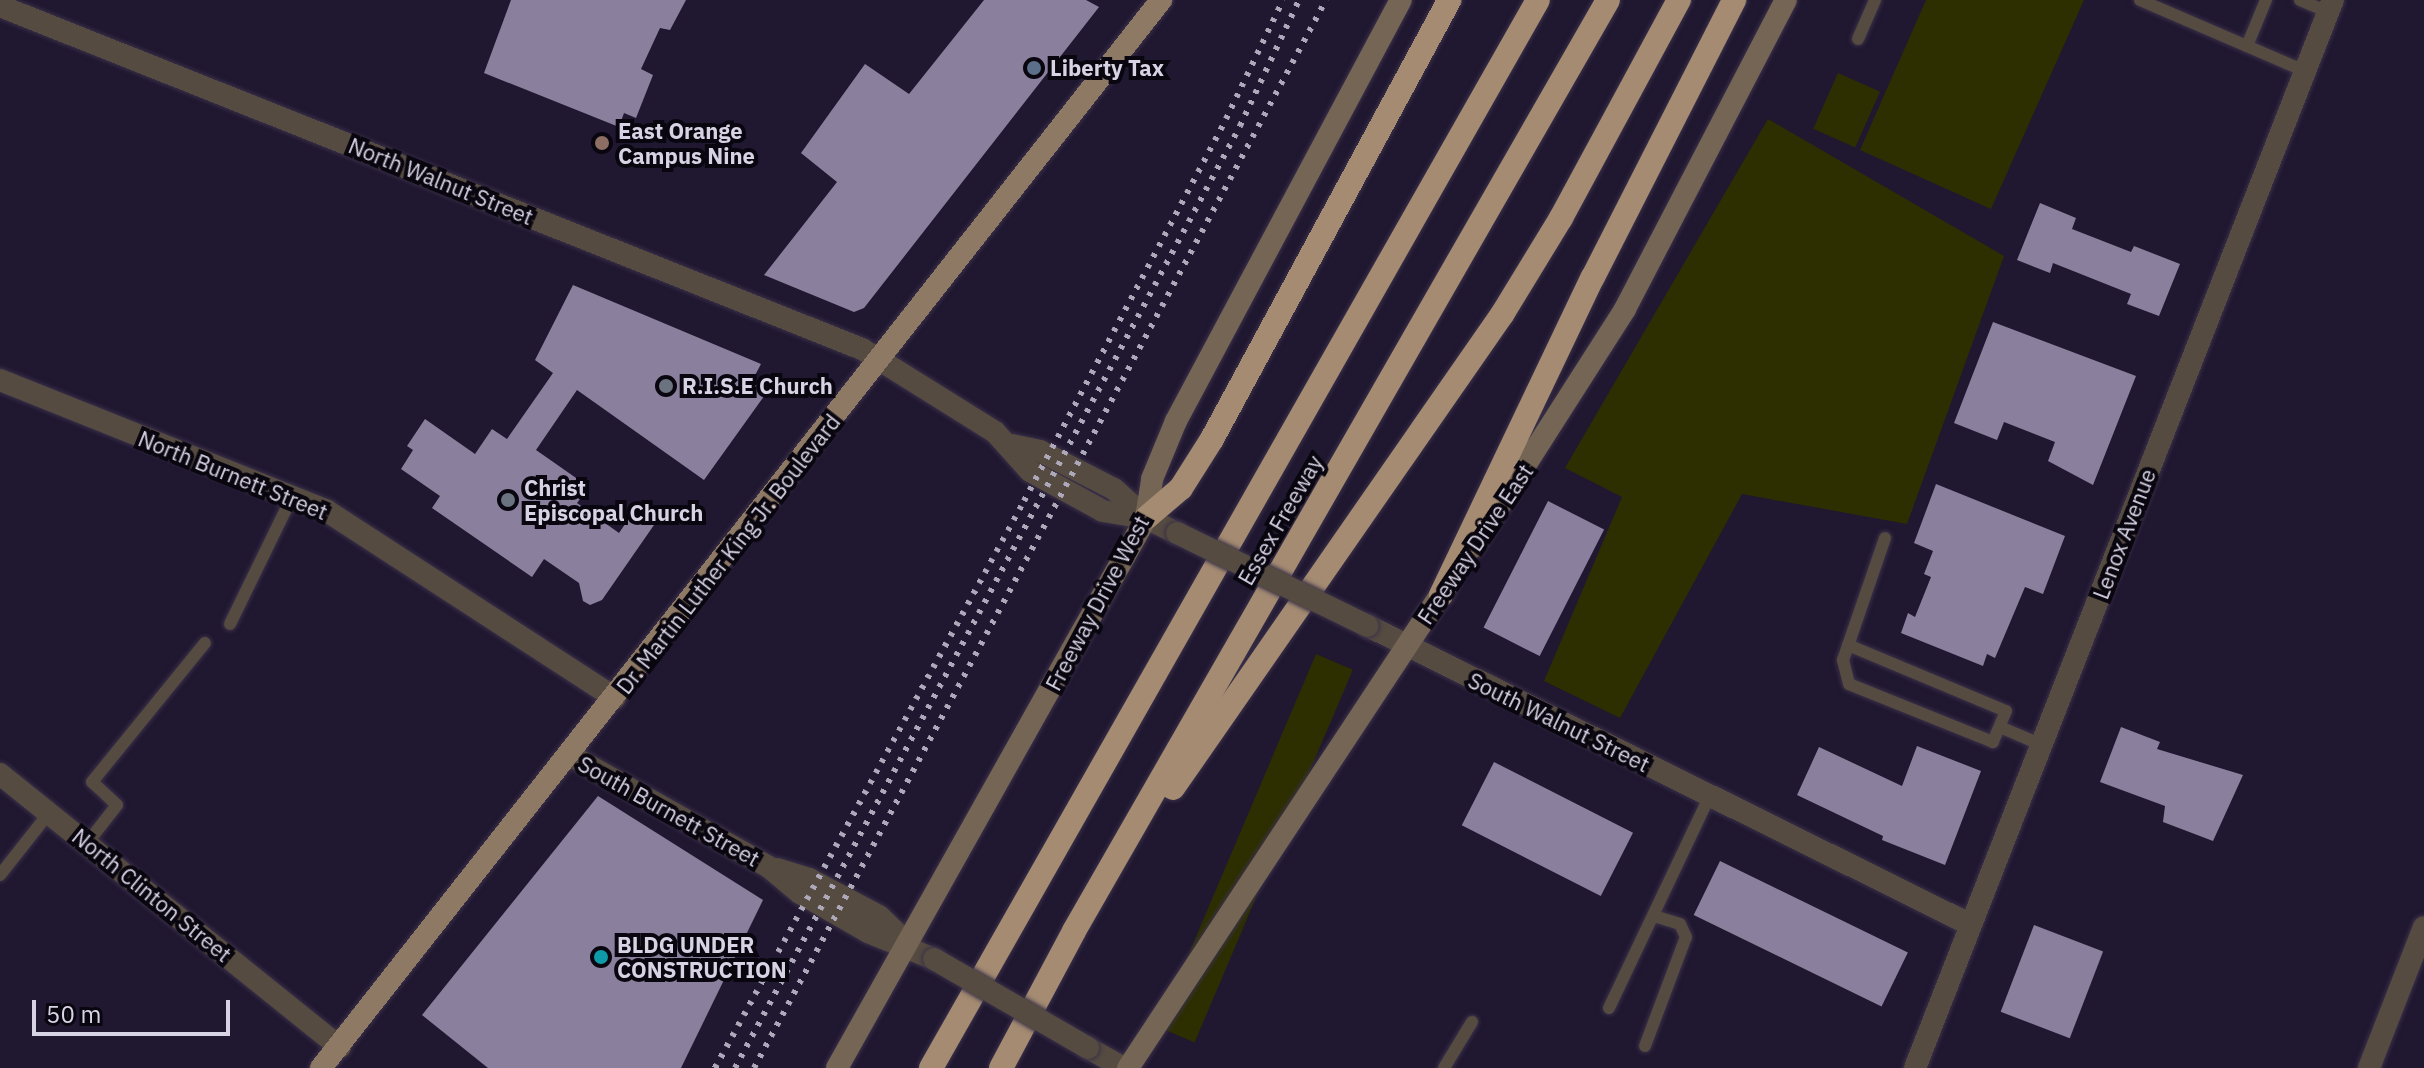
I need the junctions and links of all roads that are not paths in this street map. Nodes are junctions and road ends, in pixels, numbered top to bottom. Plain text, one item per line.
1 (1161, 0) edge
2 (1401, 0) edge
3 (1449, 0) edge
4 (1538, 0) edge
5 (1608, 0) edge
6 (1679, 0) edge
7 (1734, 0) edge
8 (1786, 0) edge
9 (1875, 0) edge
10 (2140, 0) edge
11 (2266, 0) edge
12 (2300, 0) edge
13 (0, 6) edge
14 (2331, 6) edge
15 (1858, 39) dead end
16 (2247, 46) junction
17 (2305, 71) junction
18 (882, 358) junction
19 (0, 380) edge
20 (292, 497) junction
21 (1146, 518) junction
22 (1885, 538) dead end
23 (1441, 595) junction
24 (230, 624) dead end
25 (205, 643) dead end
26 (1848, 645) junction
27 (1407, 646) junction
28 (615, 698) junction
29 (2000, 727) junction
30 (2042, 745) junction
31 (570, 755) junction
32 (3, 782) edge
33 (1709, 797) junction
34 (49, 813) junction
35 (88, 842) junction
36 (0, 875) edge
37 (1653, 916) junction
38 (1971, 925) junction
39 (2424, 927) edge
40 (1074, 931) junction
41 (908, 944) junction
42 (1609, 1008) dead end
43 (1472, 1022) dead end
44 (1645, 1046) dead end
45 (340, 1047) junction
46 (321, 1068) edge
47 (837, 1068) edge
48 (931, 1068) edge
49 (1001, 1068) edge
50 (1126, 1068) edge
51 (1444, 1068) edge
52 (1915, 1068) edge
53 (2369, 1068) edge

1 - 18 main road, Dr. Martin Luther King Jr. Boulevard
2 - 21 main road, Freeway Drive West
3 - 21 highway
4 - 48 highway, Essex Freeway
5 - 40 highway, Essex Freeway
6 - 40 highway
7 - 23 highway
8 - 23 main road, Freeway Drive East
9 - 15 lane
10 - 16 lane
11 - 16 lane
12 - 14 lane
13 - 18 street, North Walnut Street
14 - 17 street, Lenox Avenue
16 - 17 lane
17 - 30 street, Lenox Avenue
18 - 21 street, South Walnut Street
18 - 28 main road, Dr. Martin Luther King Jr. Boulevard
19 - 20 street, North Burnett Street
20 - 24 lane
20 - 28 street, North Burnett Street
21 - 27 street, South Walnut Street, bridge
21 - 41 main road, Freeway Drive West
22 - 26 lane
23 - 27 main road, Freeway Drive East
25 - 35 lane
26 - 29 lane
26 - 29 lane
27 - 33 street, South Walnut Street
27 - 50 main road, Freeway Drive East
28 - 31 main road, Dr. Martin Luther King Jr. Boulevard
29 - 30 lane
30 - 38 street, Lenox Avenue
31 - 41 street, South Burnett Street
31 - 45 main road, Dr. Martin Luther King Jr. Boulevard
32 - 34 street, North Clinton Street
33 - 37 lane
33 - 38 street, South Walnut Street
34 - 35 street, North Clinton Street
34 - 36 lane
35 - 45 street, North Clinton Street
37 - 42 lane
37 - 44 lane
38 - 52 street, Lenox Avenue
39 - 53 street
40 - 49 highway, Essex Freeway
41 - 47 main road, Freeway Drive West
41 - 50 street, South Burnett Street, bridge
43 - 51 lane
45 - 46 main road, Dr. Martin Luther King Jr. Boulevard

